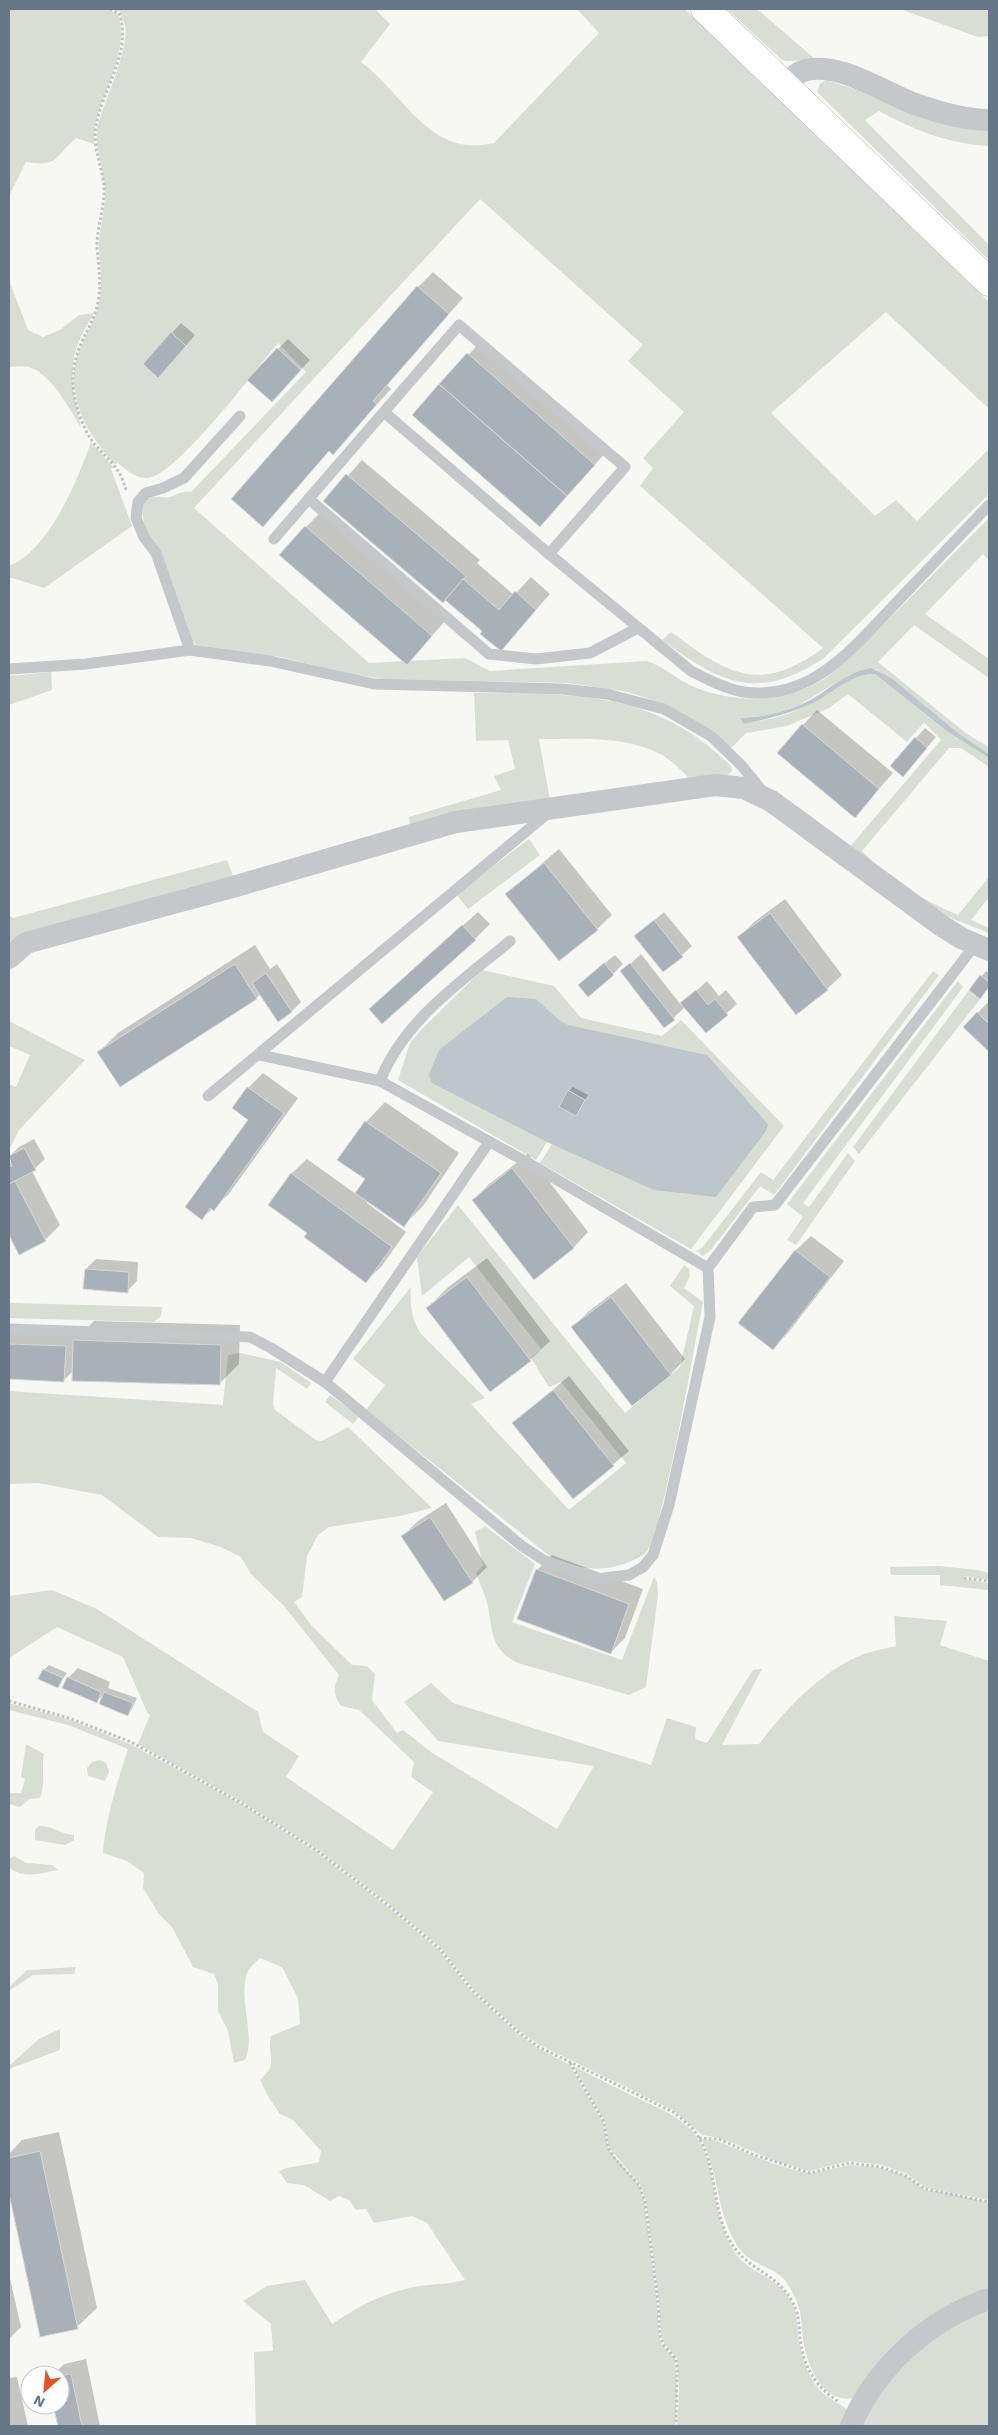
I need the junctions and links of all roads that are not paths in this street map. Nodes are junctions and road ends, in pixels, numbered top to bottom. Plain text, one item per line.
1 (705, 9) edge
2 (784, 85) junction
3 (989, 120) edge
4 (989, 282) edge
5 (384, 412) junction
6 (240, 416) dead end
7 (309, 499) junction
8 (989, 505) edge
9 (274, 539) dead end
10 (549, 554) junction
11 (638, 628) junction
12 (190, 650) junction
13 (9, 670) edge
14 (771, 801) junction
15 (553, 808) junction
16 (510, 941) dead end
17 (982, 948) edge
18 (11, 954) edge
19 (260, 1055) junction
20 (380, 1081) junction
21 (208, 1096) dead end
22 (489, 1142) junction
23 (708, 1268) junction
24 (9, 1329) edge
25 (324, 1382) junction
26 (989, 2299) edge
27 (855, 2416) edge

1 - 2 main road
2 - 3 street
2 - 4 main road
5 - 7 lane
5 - 10 lane
5 - 10 lane
6 - 12 lane
7 - 9 lane
7 - 11 lane
8 - 11 lane
10 - 11 lane
12 - 13 lane
12 - 14 lane
14 - 15 street
14 - 17 street
15 - 18 street
15 - 19 lane
16 - 20 lane
17 - 23 lane
19 - 20 lane
19 - 21 lane
20 - 22 lane
22 - 23 lane
22 - 25 lane
23 - 25 lane
24 - 25 lane
26 - 27 street

